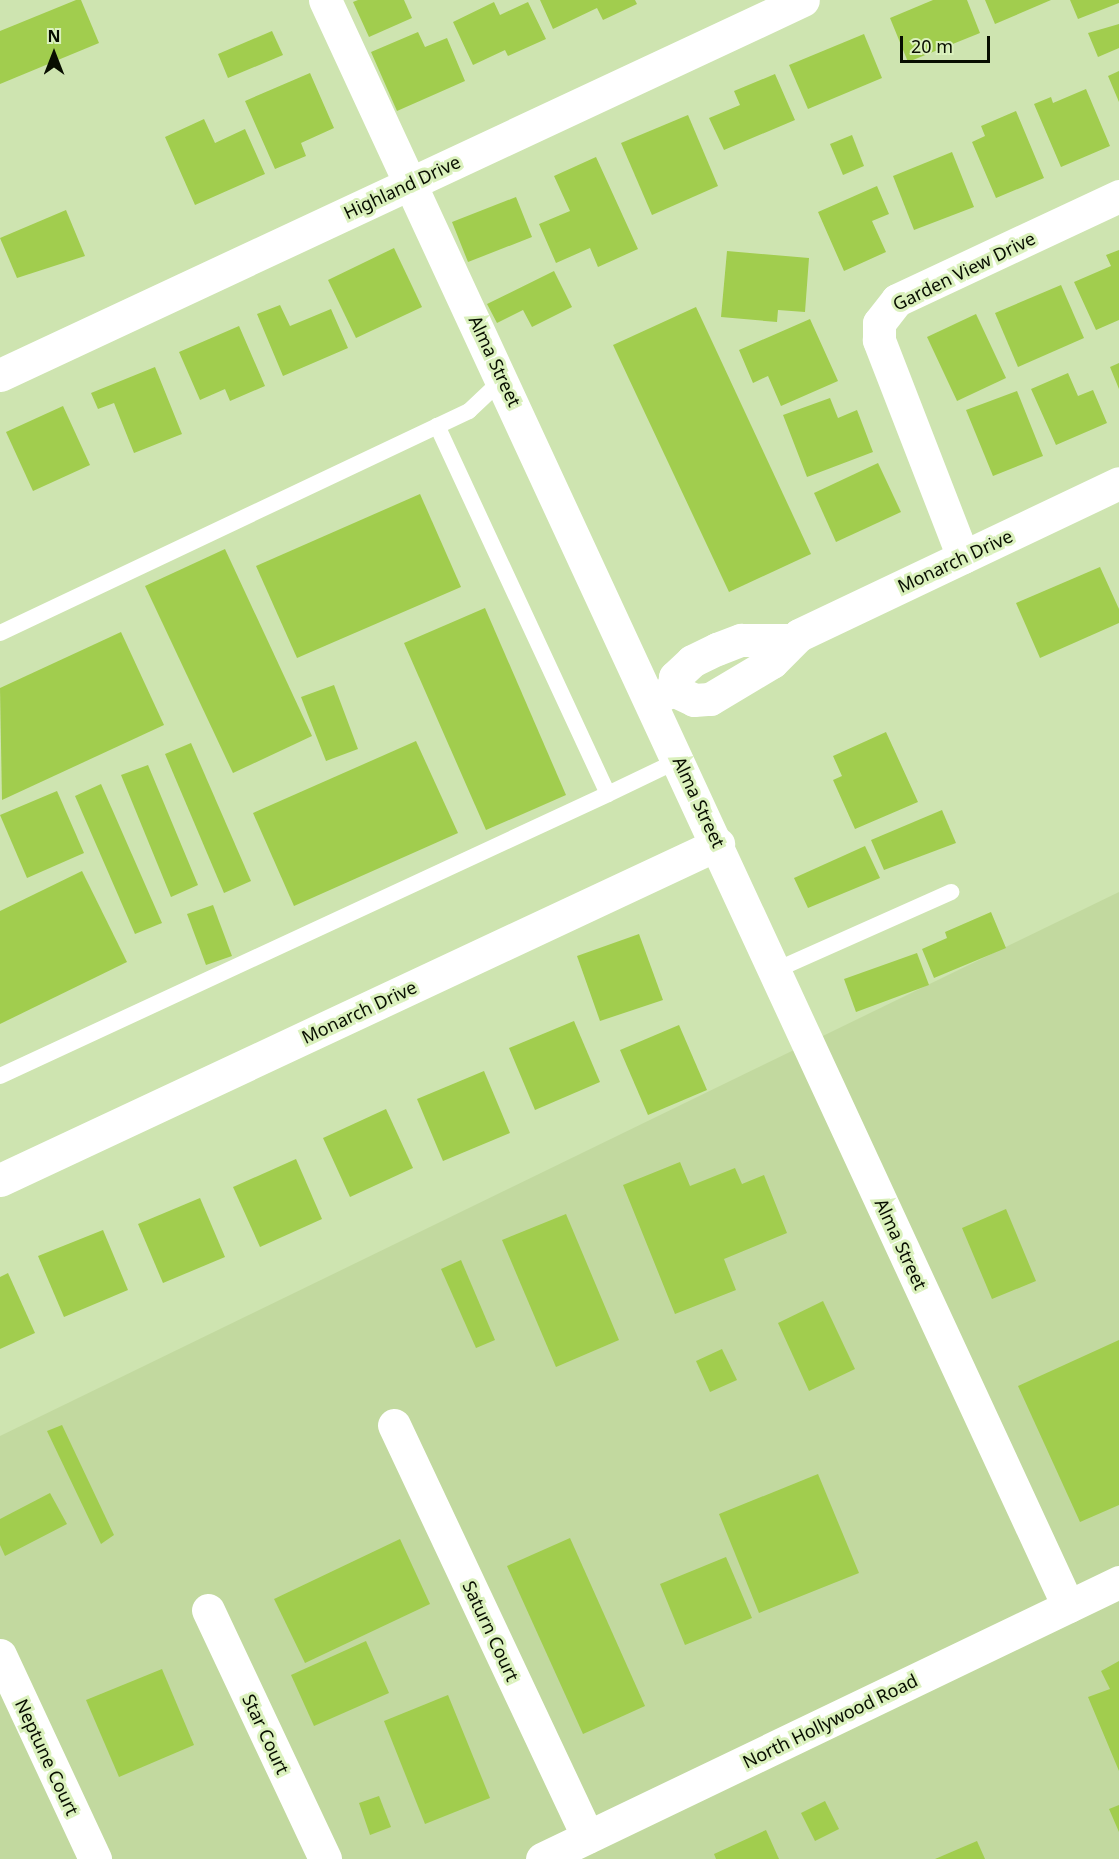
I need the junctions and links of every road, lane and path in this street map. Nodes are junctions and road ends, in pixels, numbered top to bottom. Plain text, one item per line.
1 (325, 0) edge
2 (803, 0) edge
3 (412, 183) junction
4 (1119, 196) edge
5 (0, 375) edge
6 (503, 379) junction
7 (437, 426) junction
8 (1119, 483) edge
9 (963, 557) junction
10 (0, 633) edge
11 (662, 695) junction
12 (680, 760) junction
13 (608, 794) junction
14 (718, 844) junction
15 (951, 892) dead end
16 (776, 970) junction
17 (0, 1076) edge
18 (0, 1180) edge
19 (394, 1425) dead end
20 (1119, 1582) edge
21 (1068, 1606) junction
22 (208, 1610) dead end
23 (0, 1655) edge
24 (588, 1837) junction
25 (95, 1859) edge
26 (325, 1859) edge
27 (542, 1859) edge

1 - 3 street, Alma Street
2 - 3 street, Highland Drive
3 - 5 street, Highland Drive
3 - 6 street, Alma Street
4 - 9 street, Garden View Drive
6 - 7 lane
6 - 11 street, Alma Street
7 - 10 lane
7 - 13 lane
8 - 9 street, Monarch Drive
9 - 11 street, Monarch Drive
11 - 12 street, Alma Street
12 - 13 lane
12 - 14 street, Alma Street
13 - 17 lane
14 - 16 street, Alma Street
14 - 18 street, Monarch Drive
15 - 16 lane
16 - 21 street, Alma Street
19 - 24 street, Saturn Court
20 - 21 street, North Hollywood Road
21 - 24 street, North Hollywood Road
22 - 26 street, Star Court
23 - 25 street, Neptune Court
24 - 27 street, North Hollywood Road

